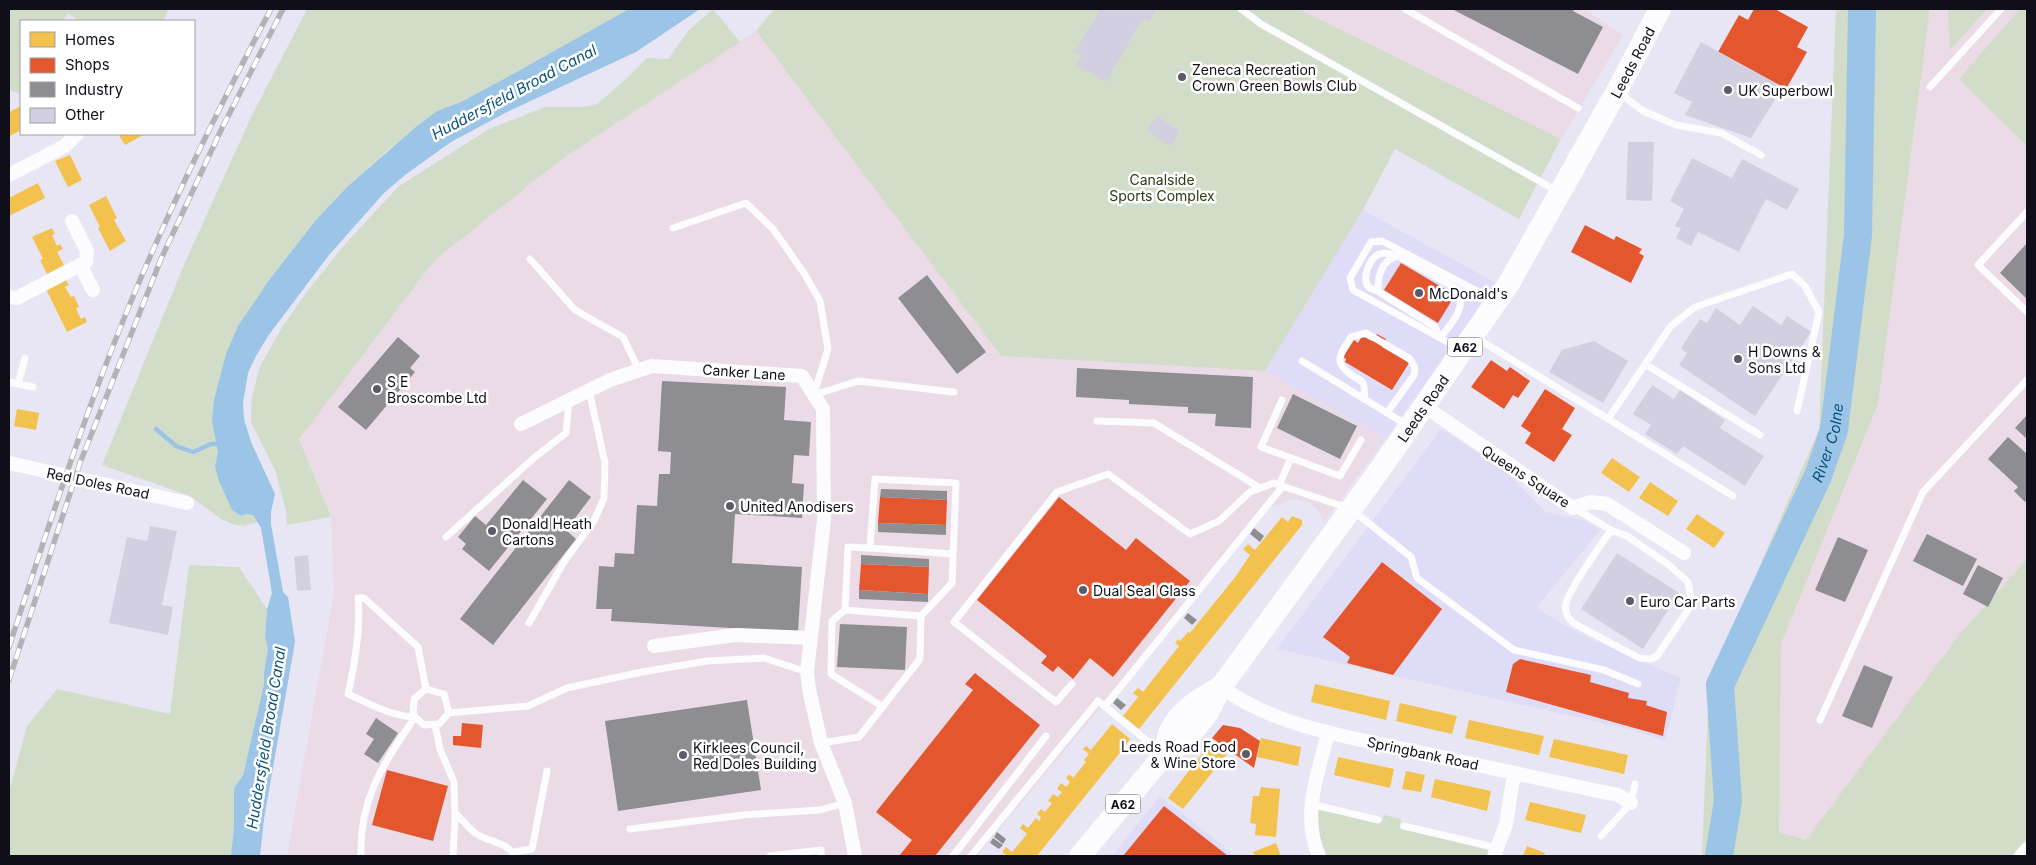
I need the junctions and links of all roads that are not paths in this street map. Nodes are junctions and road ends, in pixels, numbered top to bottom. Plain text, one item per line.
1 (1241, 9) edge
2 (1405, 9) edge
3 (1660, 9) edge
4 (2001, 9) edge
5 (1930, 87) dead end
6 (1617, 91) junction
7 (1578, 108) dead end
8 (76, 135) edge
9 (1762, 155) dead end
10 (9, 175) edge
11 (1559, 193) junction
12 (2027, 212) edge
13 (72, 221) dead end
14 (673, 228) dead end
15 (1398, 256) junction
16 (530, 258) dead end
17 (80, 265) junction
18 (93, 290) dead end
19 (1459, 290) junction
20 (1475, 290) junction
21 (1378, 292) junction
22 (9, 297) edge
23 (1497, 301) junction
24 (2027, 312) edge
25 (1440, 338) junction
26 (1468, 343) junction
27 (24, 358) dead end
28 (1302, 361) dead end
29 (1645, 364) junction
30 (639, 370) junction
31 (2027, 380) edge
32 (9, 382) edge
33 (18, 384) junction
34 (33, 387) dead end
35 (589, 390) junction
36 (954, 392) dead end
37 (814, 395) junction
38 (1364, 399) junction
39 (569, 400) junction
40 (1282, 400) dead end
41 (1424, 406) junction
42 (1798, 411) dead end
43 (1387, 413) junction
44 (1608, 419) junction
45 (1097, 421) dead end
46 (520, 424) dead end
47 (1410, 426) junction
48 (1760, 435) dead end
49 (1361, 440) dead end
50 (1291, 458) junction
51 (9, 463) edge
52 (1281, 485) junction
53 (1260, 488) junction
54 (1733, 496) dead end
55 (187, 502) dead end
56 (1573, 508) junction
57 (1351, 509) junction
58 (1611, 530) junction
59 (446, 537) dead end
60 (870, 548) junction
61 (1684, 553) dead end
62 (953, 554) junction
63 (846, 610) junction
64 (922, 616) junction
65 (529, 623) dead end
66 (811, 638) junction
67 (654, 646) dead end
68 (807, 672) junction
69 (1072, 684) dead end
70 (1638, 684) dead end
71 (1221, 687) junction
72 (426, 689) junction
73 (1105, 706) junction
74 (883, 707) junction
75 (449, 713) junction
76 (415, 717) junction
77 (1820, 720) dead end
78 (435, 725) junction
79 (1328, 732) junction
80 (1046, 736) dead end
81 (821, 743) junction
82 (1164, 755) junction
83 (547, 771) dead end
84 (1514, 773) junction
85 (1635, 784) dead end
86 (845, 803) junction
87 (1631, 803) junction
88 (1310, 804) junction
89 (455, 813) junction
90 (1378, 820) dead end
91 (1404, 826) dead end
92 (630, 829) dead end
93 (1601, 836) dead end
94 (2027, 849) edge
95 (1496, 852) edge
96 (514, 854) edge
97 (453, 855) dead end
98 (361, 856) edge
99 (770, 856) edge
100 (821, 856) edge
101 (855, 856) edge
102 (953, 856) edge
103 (971, 856) edge
104 (1080, 856) edge
105 (1319, 856) edge
106 (2022, 856) edge

1 - 11 lane
2 - 7 lane
3 - 6 main road, Leeds Road / A62
4 - 5 lane
6 - 9 lane
6 - 11 main road, Leeds Road / A62
8 - 10 street
11 - 23 main road, Leeds Road / A62
12 - 24 lane
13 - 17 street
14 - 37 lane
15 - 19 lane
15 - 21 lane
15 - 21 lane
16 - 30 lane
17 - 18 street
17 - 22 street
19 - 20 lane
19 - 25 lane
20 - 23 lane
20 - 25 lane
21 - 25 lane
23 - 26 main road, Leeds Road / A62
25 - 26 lane
26 - 41 main road, Leeds Road / A62
26 - 44 lane
27 - 33 lane
28 - 38 lane
29 - 42 lane
29 - 44 lane
29 - 48 lane
30 - 35 street, Canker Lane
30 - 37 street, Canker Lane
31 - 77 lane
32 - 33 lane
33 - 34 lane
35 - 39 street, Canker Lane
35 - 65 lane
36 - 37 lane
37 - 66 street, Canker Lane
38 - 43 lane
38 - 43 lane
39 - 46 street, Canker Lane
39 - 59 lane
40 - 50 lane
41 - 47 main road, Leeds Road / A62
41 - 56 street, Queens Square
43 - 47 lane
44 - 54 lane
45 - 53 lane
47 - 57 main road, Leeds Road / A62
49 - 50 lane
50 - 52 lane
51 - 55 street, Red Doles Road
52 - 53 lane
52 - 57 lane
52 - 73 lane
53 - 69 lane
56 - 58 lane
56 - 61 street, Queens Square
57 - 70 lane
57 - 71 main road, Leeds Road / A62
58 - 58 lane
60 - 62 lane
60 - 62 lane
60 - 63 lane
62 - 64 lane
63 - 64 lane
63 - 74 lane
64 - 74 lane
66 - 67 street
66 - 68 street, Canker Lane
68 - 75 lane
68 - 81 street, Canker Lane
71 - 79 street, Springbank Road
71 - 82 main road, Leeds Road / A62
72 - 75 lane
72 - 76 lane
72 - 76 lane
73 - 82 lane
73 - 103 lane
74 - 81 lane
75 - 78 lane
76 - 78 lane
76 - 98 lane
78 - 89 lane
79 - 84 street, Springbank Road
79 - 88 street
80 - 102 lane
81 - 86 street, Canker Lane
82 - 104 main road, Leeds Road / A62
83 - 96 lane
84 - 87 street, Springbank Road
84 - 95 street
85 - 87 lane
86 - 92 lane
86 - 101 street, Canker Lane
87 - 93 lane
88 - 90 lane
88 - 105 street
89 - 96 lane
89 - 97 lane
91 - 95 lane
94 - 106 street
99 - 100 lane

